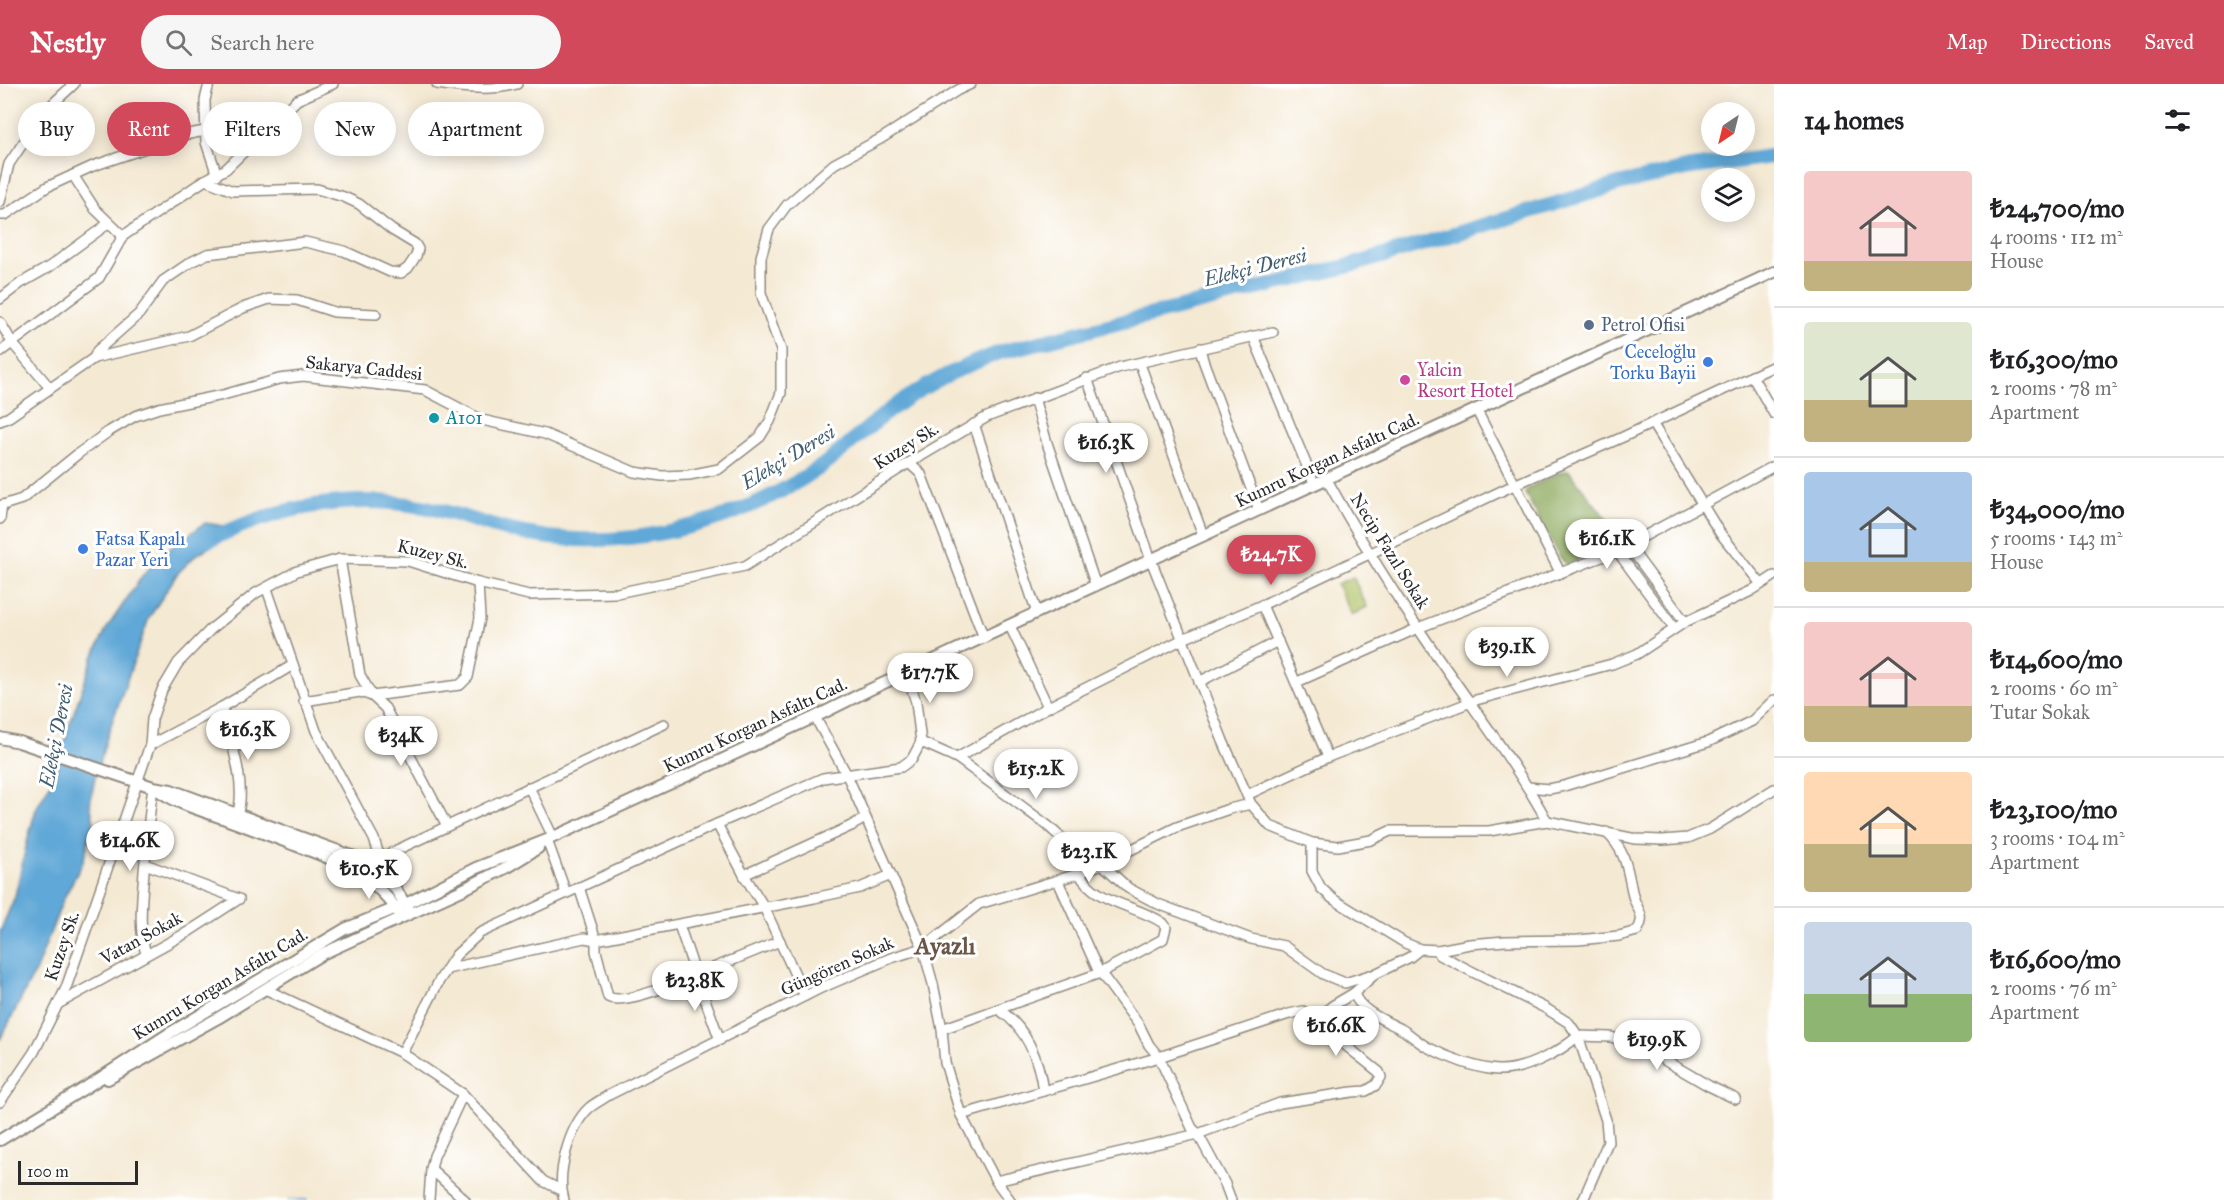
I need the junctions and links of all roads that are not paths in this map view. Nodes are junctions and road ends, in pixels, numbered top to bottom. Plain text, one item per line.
1 (74, 84) edge
2 (209, 84) edge
3 (333, 84) edge
4 (438, 84) edge
5 (518, 84) edge
6 (971, 84) edge
7 (490, 86) edge
8 (205, 102) edge
9 (203, 132) edge
10 (211, 156) edge
11 (5, 162) edge
12 (73, 175) junction
13 (218, 175) junction
14 (205, 180) junction
15 (0, 202) edge
16 (0, 215) edge
17 (108, 223) junction
18 (123, 236) junction
19 (1774, 272) edge
20 (0, 299) edge
21 (376, 314) dead end
22 (0, 322) edge
23 (1273, 332) dead end
24 (1253, 336) junction
25 (13, 344) junction
26 (1200, 348) junction
27 (0, 352) edge
28 (94, 358) junction
29 (1140, 364) junction
30 (1774, 366) edge
31 (1752, 376) junction
32 (1087, 378) junction
33 (50, 388) junction
34 (1034, 398) junction
35 (1476, 409) junction
36 (1774, 414) edge
37 (0, 421) edge
38 (1652, 423) junction
39 (974, 424) junction
40 (909, 463) junction
41 (1774, 466) edge
42 (1326, 478) junction
43 (1314, 483) junction
44 (1514, 485) junction
45 (1703, 504) junction
46 (1, 506) edge
47 (1259, 510) junction
48 (0, 519) edge
49 (1203, 535) junction
50 (1628, 545) junction
51 (1617, 551) junction
52 (1369, 554) junction
53 (340, 559) junction
54 (1151, 560) junction
55 (1560, 572) junction
56 (1774, 576) edge
57 (478, 583) junction
58 (1761, 584) junction
59 (1096, 586) junction
60 (267, 589) junction
61 (1262, 605) junction
62 (1037, 613) junction
63 (1685, 622) junction
64 (1010, 626) junction
65 (1418, 628) junction
66 (1674, 628) junction
67 (984, 638) junction
68 (1183, 639) junction
69 (1278, 641) junction
70 (293, 665) junction
71 (907, 674) junction
72 (1199, 682) junction
73 (1297, 682) junction
74 (372, 696) junction
75 (1774, 700) edge
76 (304, 701) junction
77 (1470, 704) junction
78 (222, 707) junction
79 (1048, 707) junction
80 (815, 717) junction
81 (664, 724) dead end
82 (0, 738) edge
83 (921, 742) junction
84 (150, 745) junction
85 (1328, 757) junction
86 (957, 758) junction
87 (847, 775) junction
88 (134, 780) junction
89 (153, 787) junction
90 (529, 787) junction
91 (1528, 787) junction
92 (1774, 789) edge
93 (1249, 800) junction
94 (194, 803) junction
95 (236, 818) junction
96 (865, 818) junction
97 (1547, 821) junction
98 (717, 824) junction
99 (447, 826) junction
100 (1606, 832) junction
101 (550, 838) junction
102 (1312, 843) junction
103 (381, 858) junction
104 (145, 864) junction
105 (1097, 866) junction
106 (364, 870) junction
107 (1079, 873) junction
108 (744, 875) junction
109 (891, 875) junction
110 (1058, 881) junction
111 (388, 884) junction
112 (579, 887) junction
113 (566, 893) junction
114 (764, 907) junction
115 (404, 911) junction
116 (679, 925) junction
117 (596, 940) junction
118 (780, 941) junction
119 (923, 948) junction
120 (1420, 949) junction
121 (1438, 950) junction
122 (146, 954) junction
123 (447, 969) junction
124 (1100, 973) junction
125 (1375, 974) junction
126 (696, 975) junction
127 (265, 989) junction
128 (1354, 993) junction
129 (806, 996) junction
130 (58, 1004) junction
131 (999, 1009) junction
132 (1315, 1021) junction
133 (942, 1029) junction
134 (1578, 1036) junction
135 (720, 1040) junction
136 (402, 1053) junction
137 (1159, 1057) junction
138 (85, 1088) junction
139 (1043, 1090) junction
140 (463, 1094) junction
141 (1736, 1099) dead end
142 (0, 1102) edge
143 (961, 1115) junction
144 (1198, 1134) junction
145 (0, 1140) edge
146 (431, 1169) junction
147 (996, 1181) junction
148 (561, 1190) junction
149 (429, 1200) edge
150 (465, 1200) edge
151 (564, 1200) edge
152 (1010, 1200) edge
153 (1231, 1200) edge
154 (1583, 1200) edge

1 - 11 street
2 - 8 street
3 - 13 street
4 - 7 street
5 - 7 street
6 - 46 street, Sakarya Caddesi
9 - 12 street
10 - 13 street
11 - 15 street
12 - 16 street
12 - 17 street
13 - 14 street
14 - 18 street
14 - 28 street
17 - 18 street
17 - 20 street
18 - 25 street
19 - 35 main road, Kumru Korgan Asfaltı Cad.
21 - 28 street
22 - 25 street
23 - 24 street, Kuzey Sk.
24 - 26 street, Kuzey Sk.
24 - 43 street
25 - 27 street
25 - 33 street
26 - 29 street, Kuzey Sk.
26 - 47 street
28 - 33 street
29 - 32 street, Kuzey Sk.
29 - 49 street
30 - 31 street
31 - 36 street
31 - 38 street
32 - 34 street, Kuzey Sk.
32 - 54 street
33 - 37 street
34 - 39 street, Kuzey Sk.
34 - 59 street
35 - 42 main road, Kumru Korgan Asfaltı Cad.
35 - 44 street
38 - 44 street
38 - 45 street
39 - 40 street, Kuzey Sk.
39 - 62 street
40 - 57 street, Kuzey Sk.
40 - 67 street
41 - 45 street
42 - 43 main road, Kumru Korgan Asfaltı Cad.
42 - 52 street, Necip Fazıl Sokak
43 - 47 main road, Kumru Korgan Asfaltı Cad.
44 - 52 street
44 - 55 street
45 - 50 street
45 - 58 street
46 - 48 street
47 - 49 main road, Kumru Korgan Asfaltı Cad.
49 - 54 main road, Kumru Korgan Asfaltı Cad.
50 - 51 street
50 - 63 street
51 - 55 street
51 - 66 street
52 - 61 street
52 - 65 street, Necip Fazıl Sokak
53 - 57 street, Kuzey Sk.
53 - 60 street, Kuzey Sk.
53 - 74 street
54 - 59 main road, Kumru Korgan Asfaltı Cad.
54 - 68 street
55 - 65 street
56 - 58 street, Güngören Sokak
57 - 74 street
58 - 63 street, Güngören Sokak
59 - 62 main road, Kumru Korgan Asfaltı Cad.
60 - 70 street
60 - 84 street, Kuzey Sk.
61 - 68 street
61 - 69 street
62 - 64 main road, Kumru Korgan Asfaltı Cad.
63 - 66 street, Güngören Sokak
64 - 67 main road, Kumru Korgan Asfaltı Cad.
64 - 79 street
65 - 73 street
65 - 77 street, Necip Fazıl Sokak
66 - 77 street, Güngören Sokak
67 - 71 main road, Kumru Korgan Asfaltı Cad.
68 - 72 street
68 - 79 street
69 - 72 street
69 - 73 street
70 - 76 street
70 - 78 street
71 - 80 main road, Kumru Korgan Asfaltı Cad.
71 - 83 street
72 - 93 street
73 - 85 street
74 - 76 street
74 - 99 street
75 - 91 street
76 - 103 street
77 - 85 street, Güngören Sokak
77 - 91 street, Necip Fazıl Sokak
78 - 84 street
78 - 95 street
79 - 86 street
80 - 87 street
80 - 101 main road, Kumru Korgan Asfaltı Cad.
81 - 90 street
82 - 88 main road
83 - 86 street
83 - 87 street
84 - 88 street, Kuzey Sk.
85 - 93 street, Güngören Sokak
86 - 105 street
87 - 96 street
87 - 98 street
88 - 89 main road
88 - 130 street, Kuzey Sk.
89 - 94 main road
89 - 94 main road
89 - 104 street
90 - 99 street
90 - 101 street
91 - 97 street, Necip Fazıl Sokak
92 - 100 street
93 - 102 street
93 - 105 street, Güngören Sokak
94 - 95 main road
95 - 106 main road
96 - 108 street
96 - 109 street
97 - 100 street
97 - 102 street
98 - 108 street
98 - 112 street
99 - 103 street
100 - 121 street
101 - 113 street
101 - 115 main road, Kumru Korgan Asfaltı Cad.
102 - 120 street
103 - 106 street
103 - 111 street
104 - 122 street
104 - 122 street, Vatan Sokak
105 - 107 street, Güngören Sokak
105 - 125 street
106 - 111 main road
106 - 115 main road
107 - 110 street, Güngören Sokak
107 - 124 street
108 - 114 street
109 - 114 street
109 - 119 street
110 - 119 street, Güngören Sokak
110 - 124 street
111 - 115 main road
112 - 113 street
112 - 117 street
113 - 123 street
114 - 116 street
114 - 118 street
115 - 127 main road
115 - 138 main road, Kumru Korgan Asfaltı Cad.
116 - 117 street
116 - 126 street
117 - 123 street
117 - 126 street
118 - 126 street
118 - 129 street
119 - 129 street, Güngören Sokak
119 - 133 street
120 - 121 street
120 - 125 street
121 - 134 street
122 - 130 street, Vatan Sokak
123 - 136 street
124 - 131 street
124 - 137 street
125 - 128 street
126 - 135 street
127 - 136 street
127 - 138 main road
128 - 132 street
128 - 134 street
129 - 135 street, Güngören Sokak
130 - 142 street, Kuzey Sk.
131 - 133 street
131 - 139 street
132 - 137 street
132 - 144 street
133 - 143 street
134 - 141 street
134 - 154 street
135 - 148 street, Güngören Sokak
136 - 140 street
137 - 139 street
137 - 144 street
138 - 145 main road, Kumru Korgan Asfaltı Cad.
139 - 143 street
140 - 146 street
140 - 148 street
143 - 147 street
144 - 147 street
144 - 153 street
146 - 149 street
146 - 150 street
147 - 152 street
148 - 151 street

